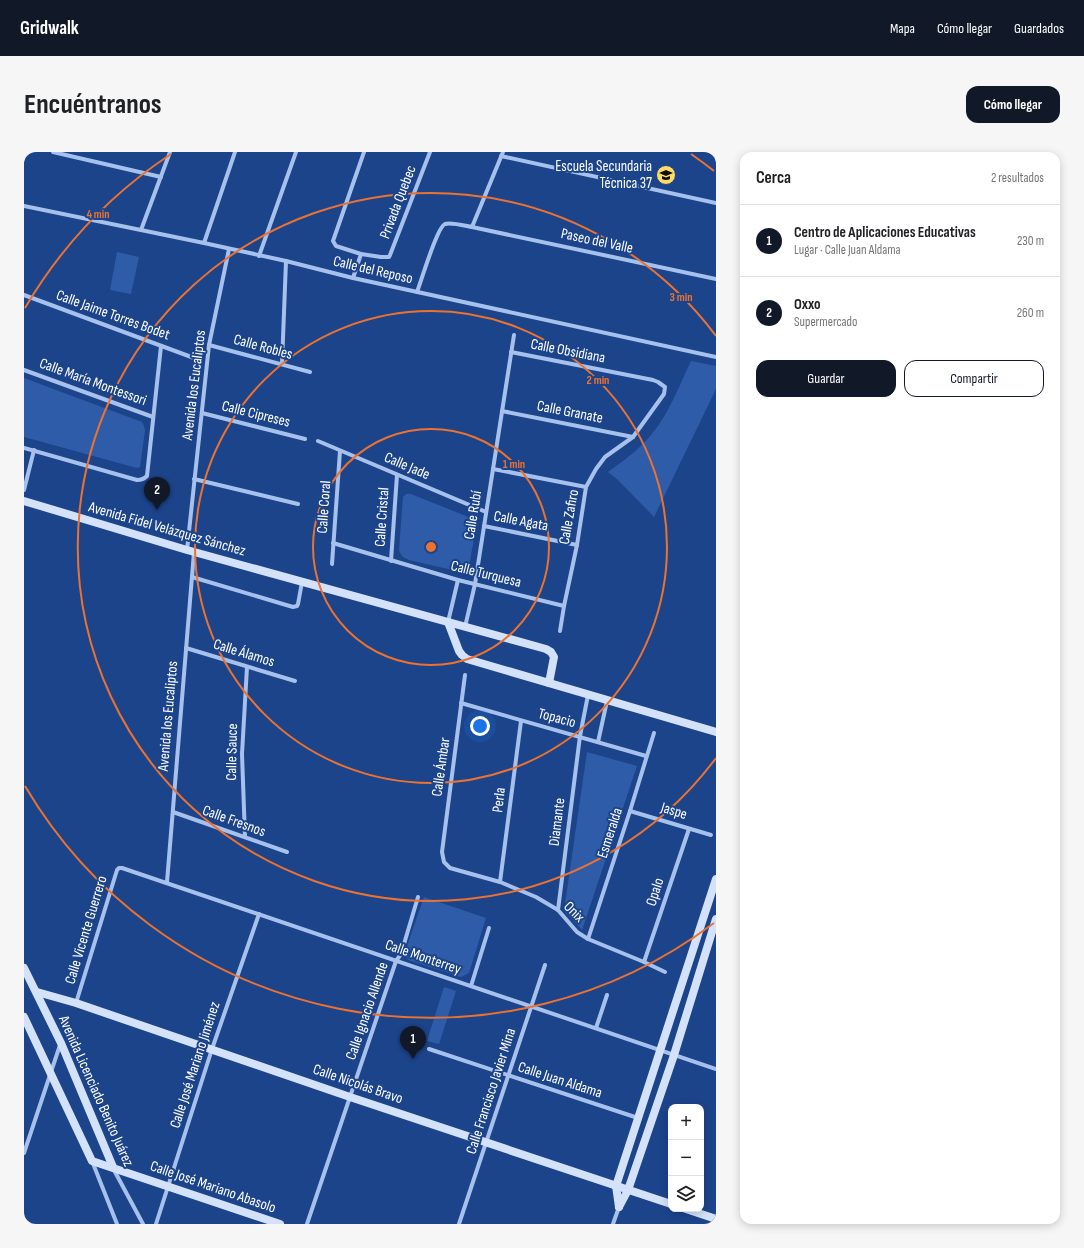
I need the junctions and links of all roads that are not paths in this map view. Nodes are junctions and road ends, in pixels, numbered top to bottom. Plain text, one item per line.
1 (53, 152) edge
2 (170, 152) edge
3 (235, 152) edge
4 (296, 152) edge
5 (364, 152) edge
6 (430, 152) edge
7 (502, 154) edge
8 (161, 177) junction
9 (716, 203) edge
10 (24, 206) edge
11 (472, 227) junction
12 (141, 230) junction
13 (204, 243) junction
14 (228, 249) junction
15 (361, 254) junction
16 (259, 256) junction
17 (286, 261) junction
18 (354, 278) junction
19 (716, 279) edge
20 (417, 292) junction
21 (24, 295) edge
22 (514, 335) dead end
23 (209, 345) junction
24 (161, 346) junction
25 (511, 352) junction
26 (716, 357) edge
27 (194, 358) dead end
28 (282, 364) junction
29 (24, 370) edge
30 (310, 372) dead end
31 (665, 387) joint
32 (502, 411) junction
33 (202, 413) junction
34 (154, 417) junction
35 (633, 437) junction
36 (305, 439) dead end
37 (318, 441) dead end
38 (24, 448) edge
39 (34, 450) junction
40 (340, 451) junction
41 (493, 469) junction
42 (397, 475) junction
43 (194, 479) junction
44 (586, 487) junction
45 (24, 490) edge
46 (24, 502) edge
47 (298, 504) dead end
48 (486, 512) junction
49 (484, 526) junction
50 (333, 543) junction
51 (577, 545) junction
52 (190, 551) junction
53 (391, 561) junction
54 (332, 564) dead end
55 (192, 577) junction
56 (458, 580) junction
57 (302, 582) junction
58 (475, 584) junction
59 (564, 606) junction
60 (448, 622) junction
61 (465, 627) junction
62 (560, 631) dead end
63 (186, 648) junction
64 (247, 667) junction
65 (465, 675) dead end
66 (295, 681) dead end
67 (549, 683) junction
68 (588, 695) junction
69 (607, 701) junction
70 (461, 703) junction
71 (521, 721) junction
72 (716, 732) edge
73 (654, 733) dead end
74 (580, 736) junction
75 (598, 742) junction
76 (646, 756) junction
77 (630, 811) junction
78 (173, 812) junction
79 (689, 829) junction
80 (711, 835) dead end
81 (245, 837) junction
82 (287, 852) dead end
83 (444, 862) joint
84 (122, 868) joint
85 (716, 879) edge
86 (167, 882) junction
87 (500, 882) junction
88 (418, 897) dead end
89 (558, 910) junction
90 (259, 914) junction
91 (716, 919) edge
92 (489, 928) dead end
93 (588, 939) junction
94 (396, 961) junction
95 (644, 962) junction
96 (545, 965) dead end
97 (24, 968) edge
98 (665, 972) dead end
99 (470, 986) junction
100 (37, 992) junction
101 (607, 995) dead end
102 (76, 1003) junction
103 (531, 1006) junction
104 (24, 1017) edge
105 (596, 1028) junction
106 (61, 1043) junction
107 (212, 1049) junction
108 (429, 1049) dead end
109 (660, 1050) junction
110 (674, 1055) junction
111 (716, 1069) edge
112 (50, 1073) junction
113 (508, 1075) junction
114 (350, 1097) junction
115 (638, 1118) junction
116 (486, 1142) junction
117 (24, 1153) edge
118 (92, 1161) junction
119 (113, 1167) junction
120 (168, 1186) junction
121 (616, 1186) junction
122 (628, 1190) junction
123 (668, 1203) edge
124 (619, 1207) junction
125 (695, 1212) edge
126 (716, 1219) edge
127 (117, 1224) edge
128 (143, 1224) edge
129 (156, 1224) edge
130 (280, 1224) edge
131 (307, 1224) edge
132 (459, 1224) edge
133 (613, 1224) edge

1 - 8 street
2 - 8 street
3 - 13 street
4 - 16 street
5 - 15 street
6 - 15 street, Privada Quebec
7 - 9 street
7 - 11 street
8 - 12 street
10 - 12 street, Calle del Reposo
11 - 19 street, Paseo del Valle
11 - 20 street, Paseo del Valle
12 - 13 street, Calle del Reposo
13 - 14 street, Calle del Reposo
14 - 16 street, Calle del Reposo
14 - 23 street, Avenida los Eucaliptos
15 - 18 street
16 - 17 street, Calle del Reposo
17 - 18 street, Calle del Reposo
17 - 28 street
18 - 20 street, Calle del Reposo
20 - 26 street, Calle del Reposo
21 - 24 street, Calle Jaime Torres Bodet
22 - 25 street, Calle Rubí
23 - 28 street, Calle Robles
23 - 33 street, Avenida los Eucaliptos
24 - 27 street, Calle Jaime Torres Bodet
24 - 34 street
25 - 31 street, Calle Obsidiana
25 - 32 street, Calle Rubí
28 - 30 street, Calle Robles
29 - 34 street, Calle María Montessori
31 - 35 street, Calle Zafiro
32 - 35 street, Calle Granate
32 - 41 street, Calle Rubí
33 - 36 street, Calle Cipreses
33 - 43 street, Avenida los Eucaliptos
34 - 39 street
35 - 44 street, Calle Zafiro
37 - 40 street, Calle Jade
38 - 39 street
39 - 45 street
40 - 42 street, Calle Jade
40 - 50 street, Calle Coral
41 - 44 street
41 - 48 street, Calle Rubí
42 - 48 street, Calle Jade
42 - 53 street, Calle Cristal
43 - 47 street
43 - 52 street, Avenida los Eucaliptos
44 - 51 street, Calle Zafiro
46 - 52 street, Avenida Fidel Velázquez Sánchez
48 - 49 street, Calle Rubí
49 - 51 street, Calle Agata
49 - 58 street, Calle Rubí
50 - 53 street, Calle Turquesa
50 - 54 street, Calle Coral
51 - 59 street, Calle Zafiro
52 - 55 street, Avenida los Eucaliptos
52 - 57 street, Avenida Fidel Velázquez Sánchez
53 - 56 street, Calle Turquesa
55 - 57 street
55 - 63 street, Avenida los Eucaliptos
56 - 58 street, Calle Turquesa
56 - 60 street
57 - 60 street, Avenida Fidel Velázquez Sánchez
58 - 59 street, Calle Turquesa
58 - 61 street, Calle Rubí
59 - 62 street, Calle Zafiro
60 - 61 street, Avenida Fidel Velázquez Sánchez
60 - 67 street
61 - 67 street, Avenida Fidel Velázquez Sánchez
63 - 64 street, Calle Álamos
63 - 78 street, Avenida los Eucaliptos
64 - 66 street, Calle Álamos
64 - 81 street, Calle Sauce
65 - 70 street, Calle Ámbar
67 - 68 street
68 - 69 street
68 - 74 street, Diamante
69 - 72 street
69 - 75 street
70 - 71 street, Topacio
70 - 83 street, Calle Ámbar
71 - 74 street, Topacio
71 - 87 street, Perla
73 - 76 street, Esmeralda
74 - 75 street, Topacio
74 - 89 street, Diamante
75 - 76 street, Topacio
76 - 77 street, Esmeralda
77 - 79 street, Jaspe
77 - 93 street, Esmeralda
78 - 81 street, Calle Fresnos
78 - 86 street, Avenida los Eucaliptos
79 - 80 street, Jaspe
79 - 95 street, Opalo
81 - 82 street, Calle Fresnos
83 - 87 street, Onix
84 - 86 street, Calle Monterrey
84 - 102 street, Calle Vicente Guerrero
85 - 109 street
86 - 90 street, Calle Monterrey
87 - 89 street, Onix
88 - 94 street, Calle Ignacio Allende
89 - 93 street, Onix
90 - 94 street, Calle Monterrey
90 - 107 street, Calle José Mariano Jiménez
91 - 110 street
92 - 99 street
93 - 95 street, Onix
94 - 99 street, Calle Monterrey
94 - 114 street, Calle Ignacio Allende
95 - 98 street, Onix
96 - 103 street, Calle Francisco Javier Mina
97 - 100 street, Avenida Licenciado Benito Juárez
99 - 103 street, Calle Monterrey
100 - 102 street, Calle Nicolás Bravo
100 - 106 street, Avenida Licenciado Benito Juárez
101 - 105 street
102 - 107 street, Calle Nicolás Bravo
103 - 105 street, Calle Monterrey
103 - 113 street, Calle Francisco Javier Mina
104 - 112 street
105 - 109 street, Calle Monterrey
106 - 112 street
106 - 119 street, Avenida Licenciado Benito Juárez
107 - 114 street, Calle Nicolás Bravo
107 - 120 street, Calle José Mariano Jiménez
108 - 113 street, Calle Juan Aldama
109 - 110 street, Calle Monterrey
109 - 115 street
110 - 111 street, Calle Monterrey
110 - 122 street
112 - 117 street
112 - 118 street
113 - 115 street, Calle Juan Aldama
113 - 116 street, Calle Francisco Javier Mina
114 - 116 street, Calle Nicolás Bravo
114 - 131 street, Calle Ignacio Allende
115 - 121 street
116 - 121 street, Calle Nicolás Bravo
116 - 132 street, Calle Francisco Javier Mina
118 - 119 street, Calle José Mariano Abasolo
118 - 127 street
119 - 120 street, Calle José Mariano Abasolo
119 - 128 street, Avenida Licenciado Benito Juárez
120 - 129 street, Calle José Mariano Jiménez
120 - 130 street, Calle José Mariano Abasolo
121 - 122 street, Calle Nicolás Bravo
121 - 124 street
122 - 123 street, Calle Nicolás Bravo
122 - 124 street
124 - 133 street
125 - 126 street

